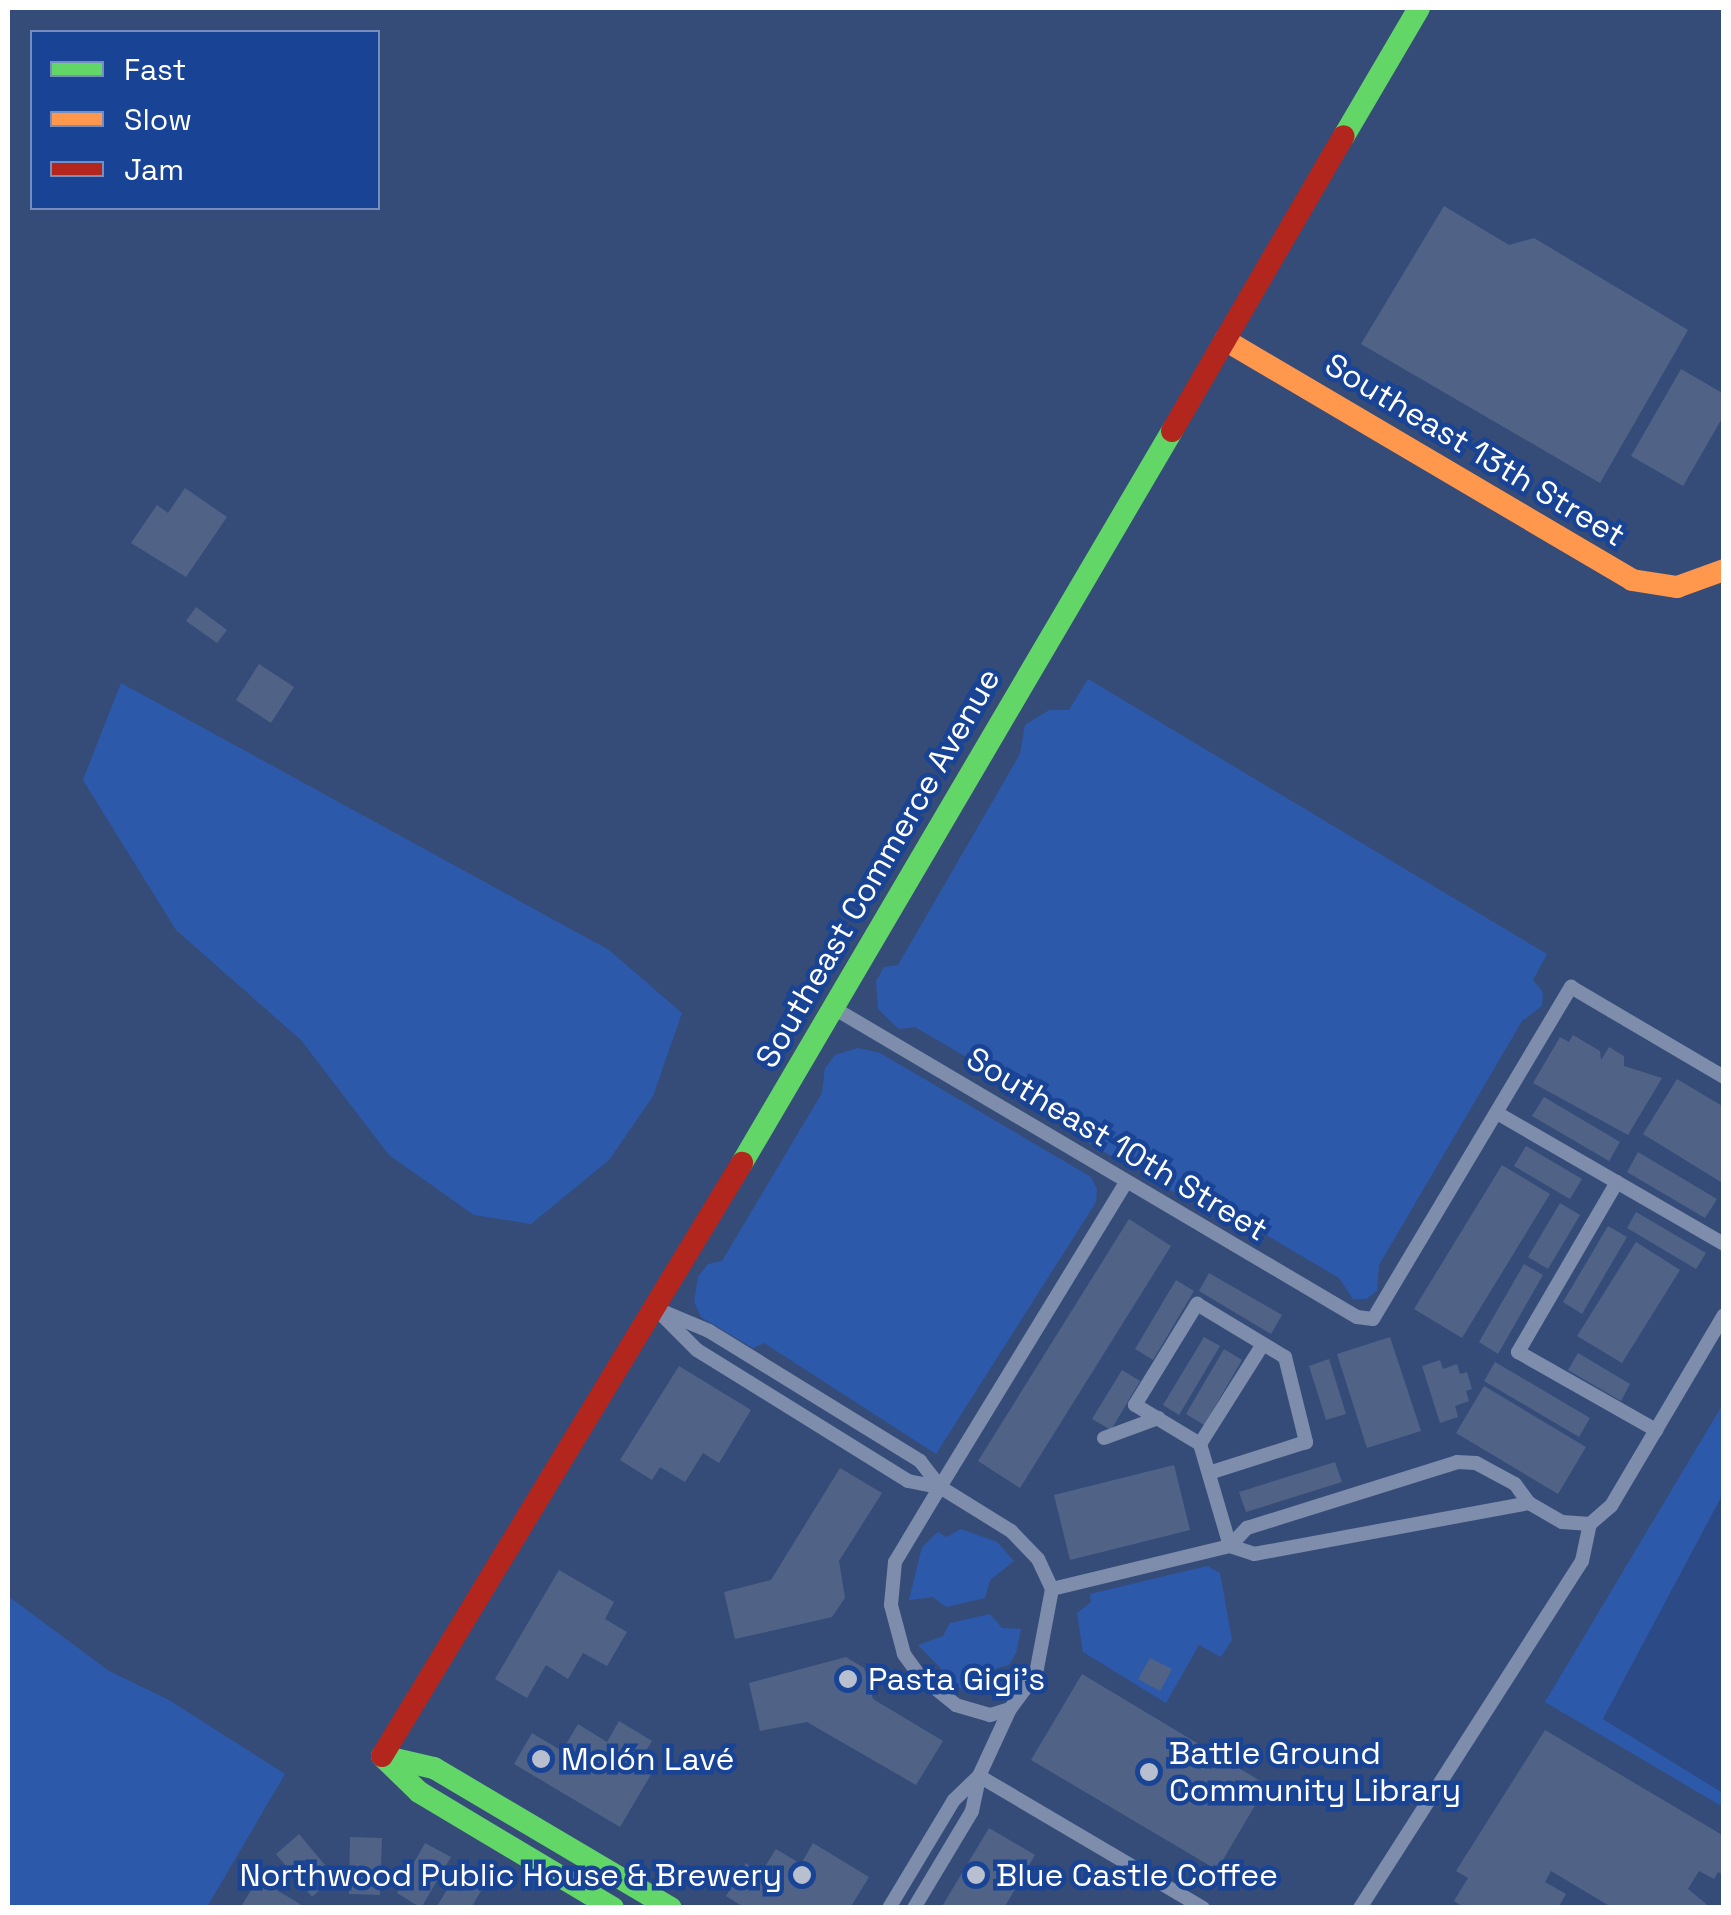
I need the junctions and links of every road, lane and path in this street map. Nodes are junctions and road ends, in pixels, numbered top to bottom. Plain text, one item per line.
1 (1420, 8) edge
2 (1225, 340) junction
3 (1724, 570) edge
4 (835, 1009) junction
5 (1724, 1077) edge
6 (1497, 1114) junction
7 (1126, 1182) junction
8 (1617, 1182) junction
9 (1724, 1244) edge
10 (654, 1308) junction
11 (1724, 1315) edge
12 (1263, 1344) junction
13 (1158, 1418) junction
14 (1656, 1430) junction
15 (1104, 1438) dead end
16 (1200, 1444) junction
17 (1209, 1473) junction
18 (940, 1487) junction
19 (1529, 1503) junction
20 (1590, 1524) junction
21 (1230, 1546) junction
22 (1052, 1588) junction
23 (1010, 1709) junction
24 (382, 1756) junction
25 (979, 1776) junction
26 (613, 1908) edge
27 (671, 1908) edge
28 (890, 1908) edge
29 (914, 1908) edge
30 (1203, 1908) edge
31 (1360, 1908) edge

1 - 2 street, Southeast Commerce Avenue
2 - 3 street, Southeast 13th Street
2 - 4 street, Southeast Commerce Avenue
4 - 7 lane, Southeast 10th Street
4 - 10 street, Southeast Commerce Avenue
5 - 6 lane
6 - 7 lane, Southeast 10th Street
6 - 8 lane
7 - 18 lane
8 - 9 lane
8 - 14 lane
10 - 18 lane
10 - 18 lane
10 - 24 street, Southeast Commerce Avenue
11 - 14 lane
12 - 13 lane
12 - 16 lane
12 - 17 lane
13 - 15 lane
13 - 16 lane
14 - 20 lane
16 - 17 lane
17 - 21 lane
18 - 22 lane
18 - 23 lane
19 - 20 lane
19 - 21 lane
19 - 21 lane
20 - 31 lane
21 - 22 lane
22 - 23 lane
23 - 25 lane
24 - 26 street
24 - 27 street
25 - 28 lane
25 - 29 lane
25 - 30 lane

